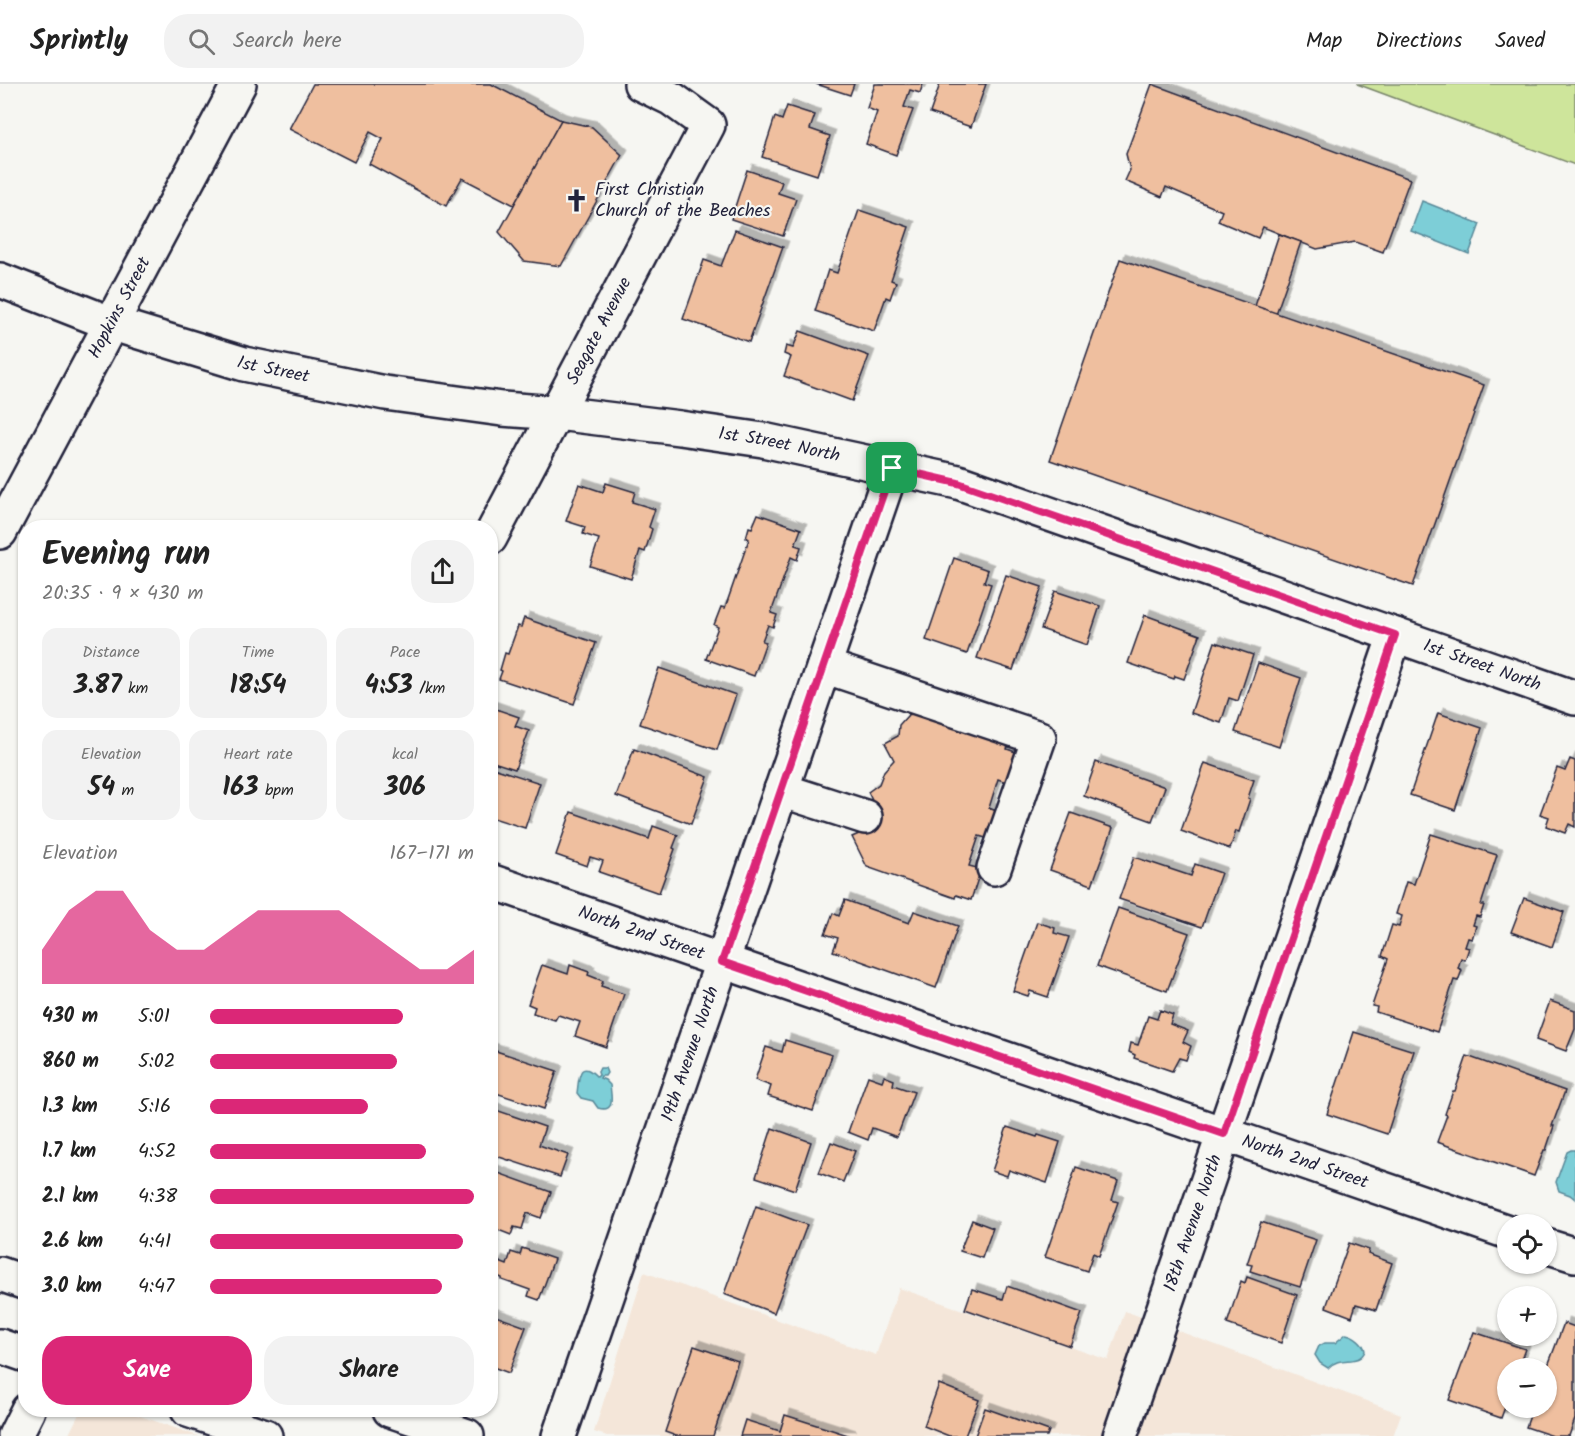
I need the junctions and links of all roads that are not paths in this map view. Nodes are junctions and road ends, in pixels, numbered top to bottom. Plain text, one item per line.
1 (239, 84) edge
2 (641, 84) edge
3 (0, 280) edge
4 (110, 323) junction
5 (556, 413) junction
6 (892, 468) junction
7 (498, 523) edge
8 (0, 532) edge
9 (1395, 635) junction
10 (824, 666) junction
11 (1575, 698) edge
12 (781, 790) junction
13 (865, 817) dead end
14 (994, 868) dead end
15 (498, 884) edge
16 (722, 962) junction
17 (1224, 1134) junction
18 (1497, 1228) edge
19 (1557, 1249) edge
20 (1575, 1255) edge
21 (0, 1274) edge
22 (18, 1280) edge
23 (0, 1346) edge
24 (18, 1352) edge
25 (24, 1417) edge
26 (209, 1417) edge
27 (411, 1417) edge
28 (15, 1436) edge
29 (265, 1436) edge
30 (467, 1436) edge
31 (559, 1436) edge
32 (1120, 1436) edge

1 - 4 street, Hopkins Street
2 - 5 street, Seagate Avenue
3 - 4 street, 1st Street
4 - 5 street, 1st Street
4 - 8 street, Hopkins Street
5 - 6 street, 1st Street North
5 - 7 street, Seagate Avenue
6 - 9 street, 1st Street North
6 - 10 street, 19th Avenue North
9 - 11 street, 1st Street North
9 - 17 street, 18th Avenue North
10 - 12 street, 19th Avenue North
10 - 14 street
12 - 13 street
12 - 16 street, 19th Avenue North
15 - 16 street, North 2nd Street
16 - 17 street, North 2nd Street
16 - 31 street, 19th Avenue North
17 - 18 street, North 2nd Street
17 - 32 street, 18th Avenue North
19 - 20 street
21 - 22 street
23 - 24 street
25 - 28 street
26 - 29 street
27 - 30 street

